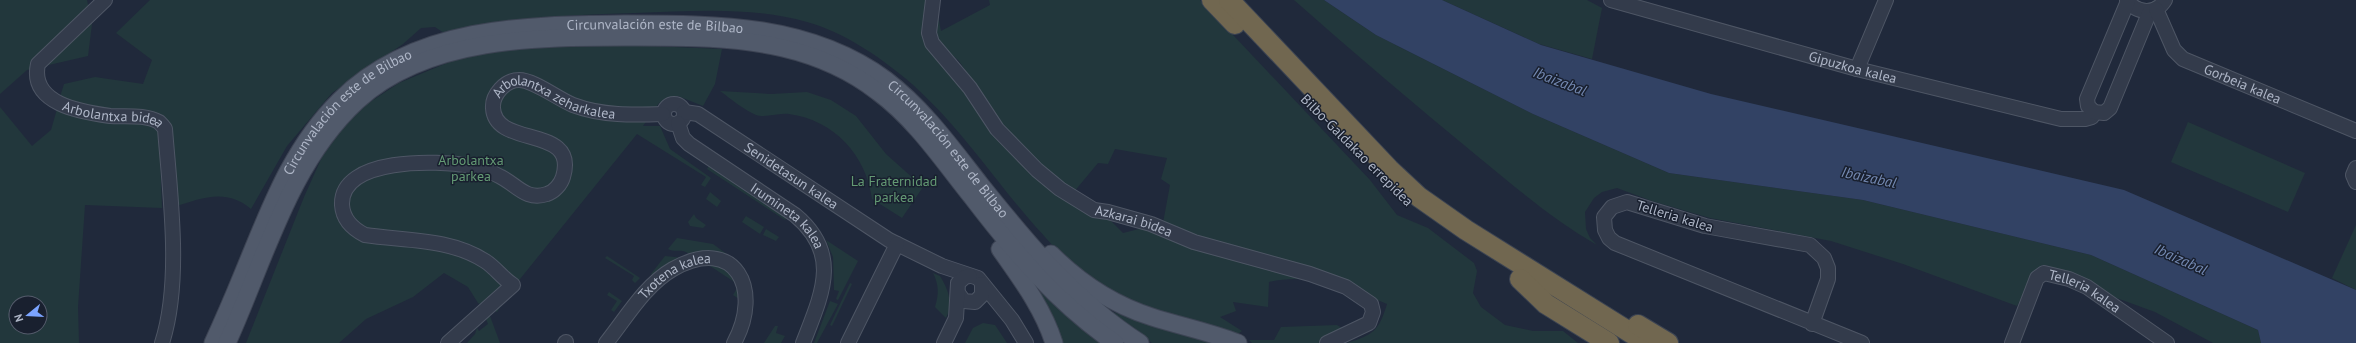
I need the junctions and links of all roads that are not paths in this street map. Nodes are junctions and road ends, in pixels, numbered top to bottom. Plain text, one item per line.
1 (105, 0) edge
2 (932, 0) edge
3 (1212, 0) edge
4 (1229, 0) edge
5 (1612, 0) edge
6 (1886, 0) edge
7 (2127, 0) edge
8 (2157, 7) edge
9 (815, 50) junction
10 (1857, 69) junction
11 (2095, 112) junction
12 (663, 114) joint
13 (681, 118) junction
14 (911, 123) junction
15 (2356, 131) edge
16 (975, 179) junction
17 (262, 243) junction
18 (897, 244) junction
19 (942, 266) junction
20 (1523, 274) junction
21 (970, 276) junction
22 (982, 284) junction
23 (957, 291) junction
24 (975, 302) junction
25 (997, 304) junction
26 (956, 318) junction
27 (1812, 324) junction
28 (162, 343) edge
29 (203, 343) edge
30 (213, 343) edge
31 (228, 343) edge
32 (235, 343) edge
33 (448, 343) edge
34 (606, 343) edge
35 (734, 343) edge
36 (803, 343) edge
37 (848, 343) edge
38 (944, 343) edge
39 (1026, 343) edge
40 (1054, 343) edge
41 (1115, 343) edge
42 (1140, 343) edge
43 (1238, 343) edge
44 (1327, 343) edge
45 (1609, 343) edge
46 (1623, 343) edge
47 (1647, 343) edge
48 (1668, 343) edge
49 (1862, 343) edge
50 (2012, 343) edge
51 (2167, 343) edge

1 - 28 street, Arbolantxa bidea
2 - 44 street, Azkarai bidea
3 - 20 highway, Bilbo-Galdakao errepidea
4 - 20 highway, Bilbo-Galdakao errepidea
5 - 10 street, Gipuzkoa kalea
6 - 10 street
7 - 8 street
7 - 11 street
8 - 11 street, Gipuzkoa kalea
8 - 15 street, Gorbeia kalea
9 - 14 main road, Circunvalación este de Bilbao
9 - 16 main road, Circunvalación este de Bilbao
9 - 17 main road, Circunvalación este de Bilbao
10 - 11 street, Gipuzkoa kalea
12 - 13 street, Senidetasun kalea
12 - 33 street, Arbolantxa zeharkalea
13 - 18 street, Senidetasun kalea
13 - 36 street, Irumineta kalea
14 - 40 main road
14 - 41 main road, Circunvalación este de Bilbao
16 - 42 main road, Circunvalación este de Bilbao
16 - 43 main road
17 - 29 main road
17 - 30 main road, Circunvalación este de Bilbao
17 - 31 main road, Circunvalación este de Bilbao
17 - 32 main road
18 - 19 street, Senidetasun kalea
18 - 37 street
19 - 21 street, Senidetasun kalea
19 - 23 street, Senidetasun kalea
20 - 45 highway
20 - 46 highway
20 - 47 highway
20 - 48 highway
21 - 22 street
21 - 23 street
22 - 24 street
22 - 25 street
23 - 24 street
23 - 26 street
24 - 25 street
24 - 26 street
25 - 39 street
26 - 38 street
27 - 27 street, Telleria kalea
27 - 49 street, Telleria kalea
34 - 35 street, Txotena kalea
50 - 51 street, Telleria kalea

